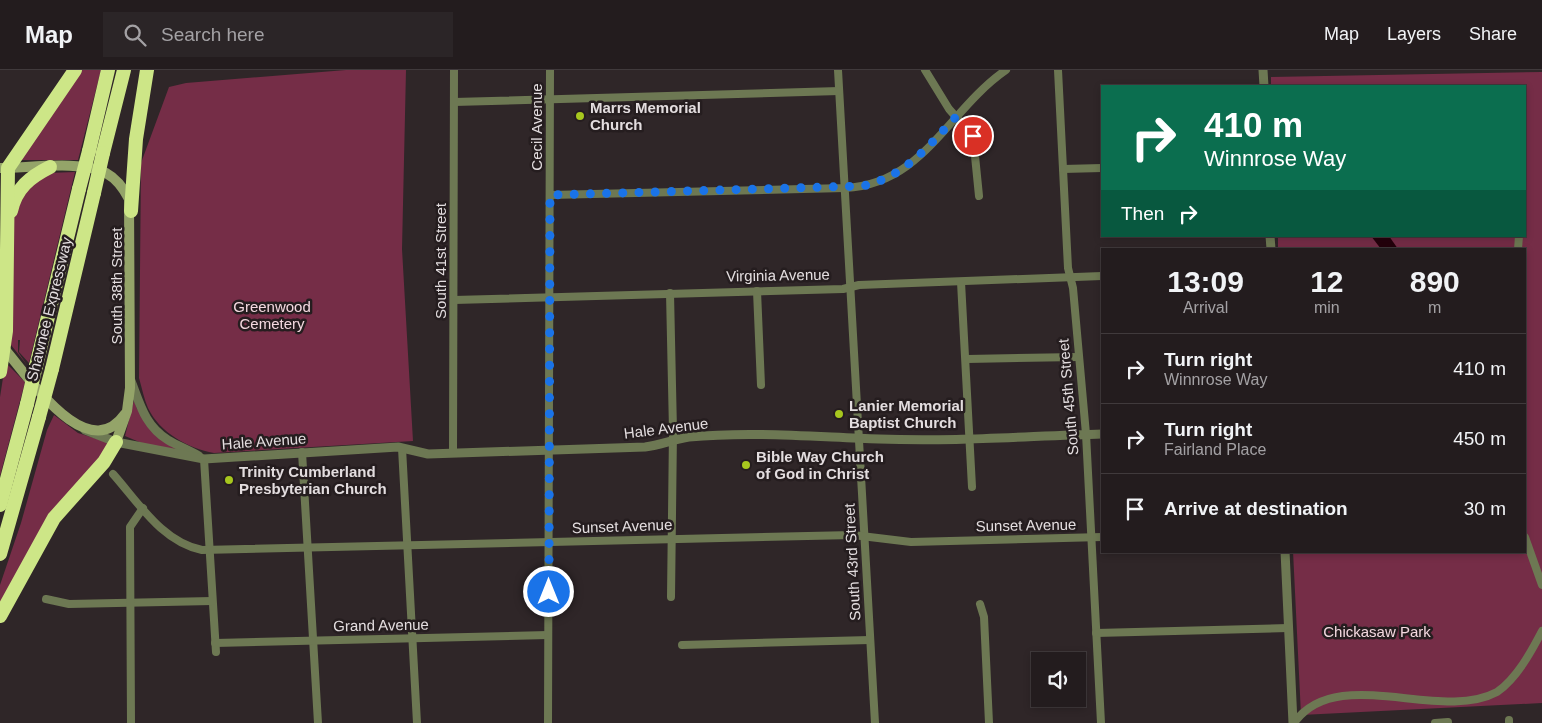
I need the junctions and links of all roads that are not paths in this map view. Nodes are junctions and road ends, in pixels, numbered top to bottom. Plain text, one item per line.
1 (75, 70) edge
2 (108, 70) edge
3 (124, 70) edge
4 (147, 70) edge
5 (454, 70) edge
6 (550, 70) edge
7 (838, 70) edge
8 (925, 70) edge
9 (1006, 70) edge
10 (1058, 70) edge
11 (1263, 70) edge
12 (1264, 85) edge
13 (839, 91) junction
14 (551, 99) junction
15 (454, 102) junction
16 (957, 116) junction
17 (50, 167) junction
18 (4, 168) edge
19 (1101, 168) edge
20 (1063, 169) junction
21 (844, 188) junction
22 (550, 195) junction
23 (979, 196) dead end
24 (131, 210) junction
25 (9, 229) junction
26 (1101, 276) edge
27 (1070, 277) junction
28 (961, 282) junction
29 (850, 287) junction
30 (757, 291) junction
31 (670, 293) junction
32 (550, 296) junction
33 (454, 300) junction
34 (2, 347) edge
35 (1078, 357) junction
36 (966, 359) junction
37 (0, 372) edge
38 (130, 378) junction
39 (760, 385) dead end
40 (127, 411) junction
41 (82, 428) junction
42 (1086, 434) junction
43 (1101, 434) edge
44 (858, 438) junction
45 (970, 438) junction
46 (673, 441) junction
47 (116, 442) junction
48 (402, 448) junction
49 (550, 450) junction
50 (302, 452) junction
51 (453, 452) junction
52 (204, 459) junction
53 (112, 474) dead end
54 (972, 487) dead end
55 (0, 504) edge
56 (142, 508) junction
57 (864, 536) junction
58 (1091, 537) junction
59 (1101, 537) edge
60 (672, 539) junction
61 (1526, 540) edge
62 (549, 542) junction
63 (408, 546) junction
64 (308, 548) junction
65 (209, 550) junction
66 (1285, 553) edge
67 (0, 554) edge
68 (1542, 585) edge
69 (672, 596) dead end
70 (46, 599) dead end
71 (212, 601) junction
72 (131, 603) junction
73 (980, 604) dead end
74 (0, 616) edge
75 (1288, 628) junction
76 (1542, 631) edge
77 (1096, 634) junction
78 (548, 635) junction
79 (413, 638) junction
80 (313, 640) junction
81 (870, 640) junction
82 (215, 643) junction
83 (682, 645) dead end
84 (216, 652) dead end
85 (1448, 722) edge
86 (131, 723) edge
87 (318, 723) edge
88 (417, 723) edge
89 (548, 723) edge
90 (875, 723) edge
91 (989, 723) edge
92 (1100, 723) edge
93 (1294, 723) edge
94 (1435, 723) edge

1 - 18 highway
2 - 55 highway, Shawnee Expressway, bridge
3 - 67 highway, Shawnee Expressway, bridge
4 - 24 highway
5 - 15 street, South 41st Street
6 - 14 street, Cecil Avenue
7 - 13 street, South 43rd Street
8 - 16 street
9 - 16 street
10 - 20 street, South 45th Street
11 - 12 street
13 - 14 street
13 - 21 street, South 43rd Street
14 - 15 street
14 - 22 street, Cecil Avenue
15 - 33 street, South 41st Street
16 - 21 street
16 - 23 street
17 - 18 main road, South 38th Street
17 - 24 main road, South 38th Street
17 - 25 highway
18 - 25 highway
19 - 20 street
20 - 27 street, South 45th Street
21 - 22 street
21 - 29 street, South 43rd Street
22 - 32 street, Cecil Avenue
24 - 38 main road, South 38th Street
25 - 34 highway
26 - 27 street, Virginia Avenue
27 - 28 street, Virginia Avenue
27 - 35 street, South 45th Street
28 - 29 street, Virginia Avenue
28 - 36 street
29 - 30 street, Virginia Avenue
29 - 44 street, South 43rd Street
30 - 31 street, Virginia Avenue
30 - 39 street
31 - 32 street, Virginia Avenue
31 - 46 street
32 - 33 street, Virginia Avenue
32 - 49 street, Cecil Avenue
33 - 51 street, South 41st Street
34 - 37 highway
34 - 41 main road
35 - 36 street
35 - 42 street, South 45th Street
36 - 45 street
38 - 40 main road, South 38th Street
38 - 52 street
40 - 41 main road
40 - 47 main road, South 38th Street
41 - 47 street
42 - 43 street, Hale Avenue
42 - 45 street, Hale Avenue
42 - 58 street, South 45th Street
44 - 45 street, Hale Avenue
44 - 46 street, Hale Avenue
44 - 57 street, South 43rd Street
45 - 54 street
46 - 49 street, Hale Avenue
46 - 60 street
47 - 52 street
47 - 74 highway
48 - 50 street, Hale Avenue
48 - 51 street, Hale Avenue
48 - 63 street
49 - 51 street, Hale Avenue
49 - 62 street, Cecil Avenue
50 - 52 street, Hale Avenue
50 - 64 street
52 - 65 street
53 - 56 street, Sunset Avenue
56 - 65 street, Sunset Avenue
56 - 72 street
57 - 58 street, Sunset Avenue
57 - 60 street, Sunset Avenue
57 - 81 street, South 43rd Street
58 - 59 street, Sunset Avenue
58 - 77 street, South 45th Street
60 - 62 street, Sunset Avenue
60 - 69 street
61 - 68 street
62 - 63 street, Sunset Avenue
62 - 78 street, Cecil Avenue
63 - 64 street, Sunset Avenue
63 - 79 street
64 - 65 street, Sunset Avenue
64 - 80 street
65 - 71 street
66 - 75 street
70 - 72 street
71 - 72 street
71 - 82 street
72 - 86 street
73 - 91 street
75 - 77 street
75 - 93 street
76 - 93 street
77 - 92 street, South 45th Street
78 - 79 street, Grand Avenue
78 - 89 street, Cecil Avenue
79 - 80 street, Grand Avenue
79 - 88 street
80 - 82 street, Grand Avenue
80 - 87 street
81 - 83 street
81 - 90 street, South 43rd Street
82 - 84 street
85 - 94 street

